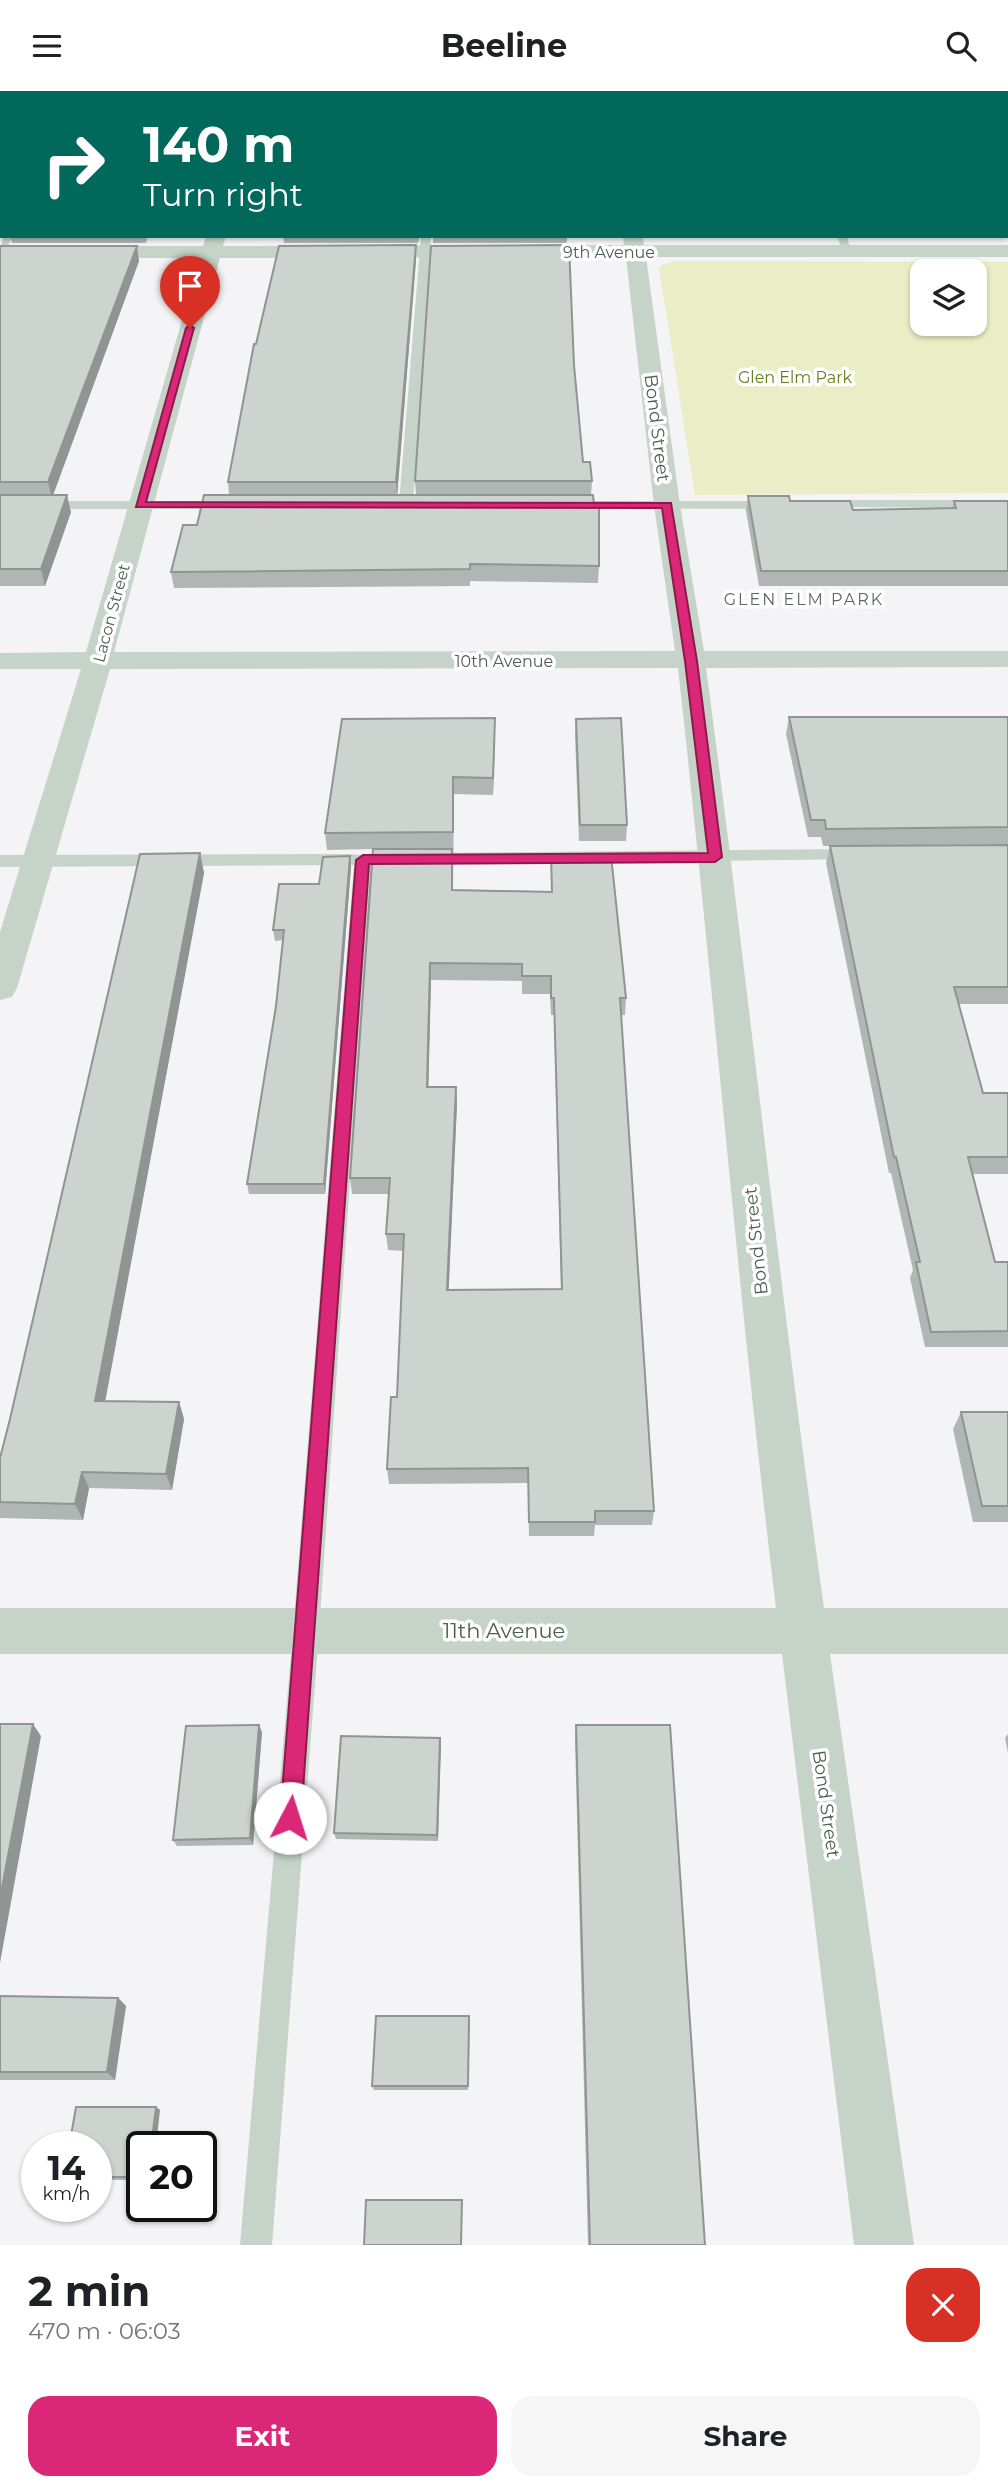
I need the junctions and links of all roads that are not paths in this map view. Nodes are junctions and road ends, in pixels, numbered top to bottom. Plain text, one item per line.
1 (214, 244) edge
2 (426, 244) edge
3 (634, 244) edge
4 (845, 244) edge
5 (1008, 251) edge
6 (0, 252) edge
7 (406, 504) edge
8 (1008, 504) edge
9 (0, 505) edge
10 (140, 505) junction
11 (238, 505) edge
12 (557, 505) edge
13 (667, 505) junction
14 (1008, 659) edge
15 (0, 661) edge
16 (98, 661) junction
17 (691, 661) junction
18 (869, 855) edge
19 (715, 857) junction
20 (403, 859) edge
21 (0, 861) edge
22 (40, 861) junction
23 (0, 988) edge
24 (0, 1631) edge
25 (306, 1631) junction
26 (803, 1631) junction
27 (1008, 1631) edge
28 (256, 2245) edge
29 (884, 2245) edge

1 - 2 street, 9th Avenue
1 - 6 street, 9th Avenue
1 - 10 street, Lacon Street
2 - 3 street, 9th Avenue
2 - 7 lane
3 - 4 street, 9th Avenue
3 - 13 street, Bond Street
4 - 5 street, 9th Avenue
8 - 13 lane
9 - 10 lane
10 - 11 lane
10 - 16 street, Lacon Street
12 - 13 lane
13 - 17 street, Bond Street
14 - 17 street, 10th Avenue
15 - 16 street, 10th Avenue
16 - 17 street, 10th Avenue
16 - 22 street, Lacon Street
17 - 19 street, Bond Street
18 - 19 lane
19 - 20 lane
19 - 26 street, Bond Street
21 - 22 lane
22 - 23 street, Lacon Street
22 - 25 lane
24 - 25 street, 11th Avenue
25 - 26 street, 11th Avenue
25 - 28 lane
26 - 27 street, 11th Avenue
26 - 29 street, Bond Street

